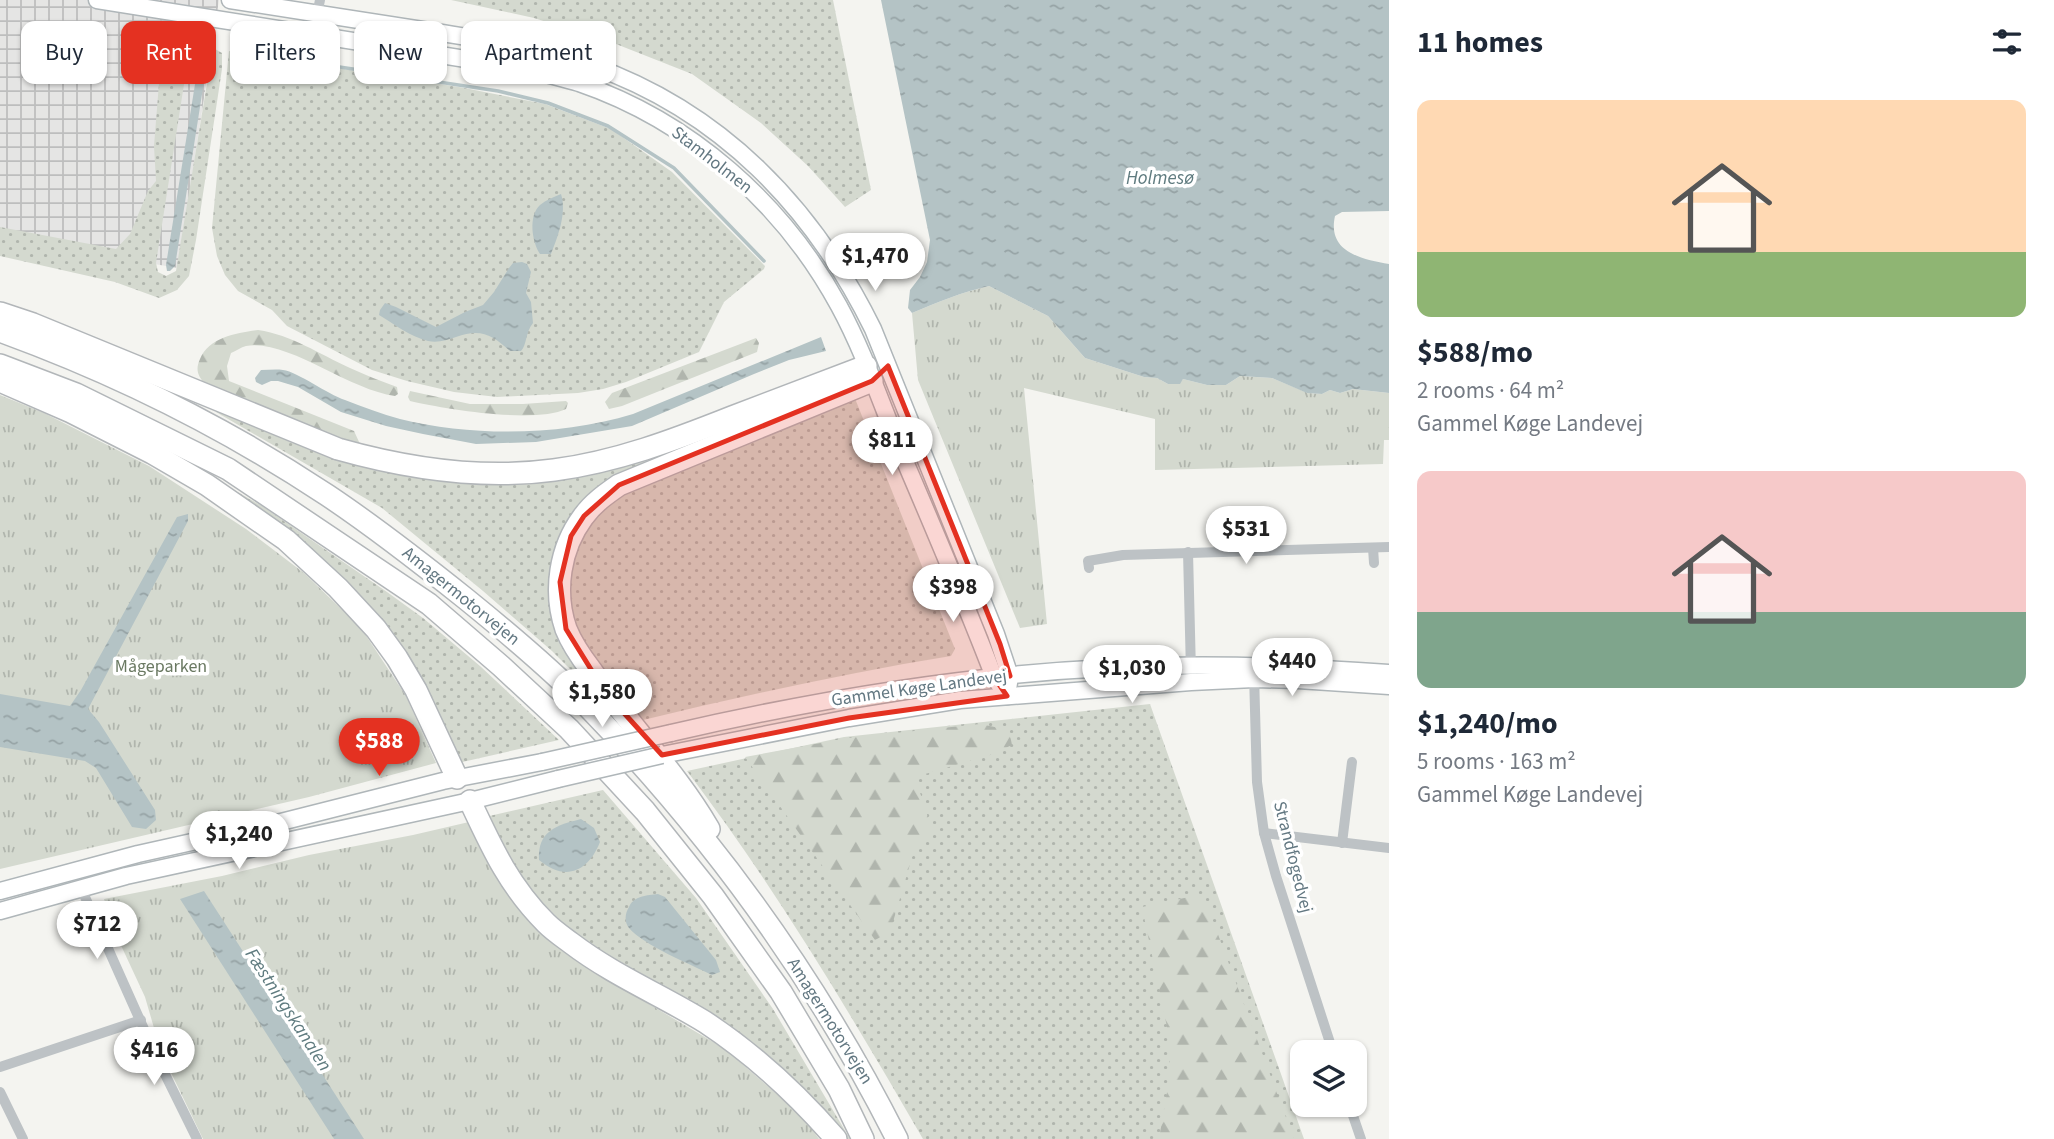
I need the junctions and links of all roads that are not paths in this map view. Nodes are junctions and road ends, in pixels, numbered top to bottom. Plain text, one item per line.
1 (97, 0) edge
2 (230, 0) edge
3 (318, 7) edge
4 (230, 21) edge
5 (340, 38) edge
6 (0, 313) edge
7 (0, 331) edge
8 (0, 365) edge
9 (888, 366) junction
10 (869, 374) junction
11 (0, 381) edge
12 (1389, 547) edge
13 (1373, 548) junction
14 (1188, 552) junction
15 (1374, 563) dead end
16 (1089, 568) dead end
17 (1191, 665) junction
18 (1254, 672) junction
19 (1389, 673) edge
20 (1002, 676) junction
21 (1191, 682) junction
22 (1389, 687) edge
23 (1007, 696) junction
24 (1352, 761) dead end
25 (457, 778) junction
26 (470, 801) junction
27 (1264, 833) junction
28 (1342, 843) junction
29 (1389, 848) edge
30 (81, 888) junction
31 (0, 891) edge
32 (747, 894) junction
33 (0, 911) edge
34 (141, 1020) junction
35 (1329, 1040) edge
36 (0, 1067) edge
37 (0, 1092) edge
38 (1353, 1117) edge
39 (23, 1139) edge
40 (197, 1139) edge
41 (836, 1139) edge
42 (863, 1139) edge
43 (897, 1139) edge
44 (1361, 1139) edge

1 - 4 main road, Stamholmen
2 - 3 main road, Stamholmen
3 - 9 main road, Stamholmen
5 - 10 main road, Stamholmen
6 - 10 highway
7 - 32 highway, Amagermotorvejen
8 - 42 highway, Amagermotorvejen
9 - 10 main road
9 - 20 main road, Stamholmen
10 - 20 main road, Stamholmen
10 - 32 highway
11 - 25 highway
12 - 13 street
13 - 14 street
13 - 15 street
14 - 16 street
14 - 17 street
17 - 18 main road, Gammel Køge Landevej
17 - 20 main road, Gammel Køge Landevej
17 - 21 street
18 - 19 main road, Gammel Køge Landevej
18 - 21 main road, Gammel Køge Landevej
18 - 22 main road, Gammel Køge Landevej
18 - 27 street, Strandfogedvej
20 - 23 main road, Stamholmen
20 - 25 main road, Gammel Køge Landevej, bridge
21 - 23 main road, Gammel Køge Landevej
23 - 26 main road, Gammel Køge Landevej, bridge
24 - 28 street
25 - 26 main road
25 - 31 main road, Gammel Køge Landevej
26 - 30 main road, Gammel Køge Landevej
26 - 41 highway
27 - 28 street
27 - 35 street, Strandfogedvej
28 - 29 street
30 - 33 main road, Gammel Køge Landevej
30 - 34 street
32 - 43 highway, Amagermotorvejen
34 - 36 street
34 - 40 street
37 - 39 street
38 - 44 street

